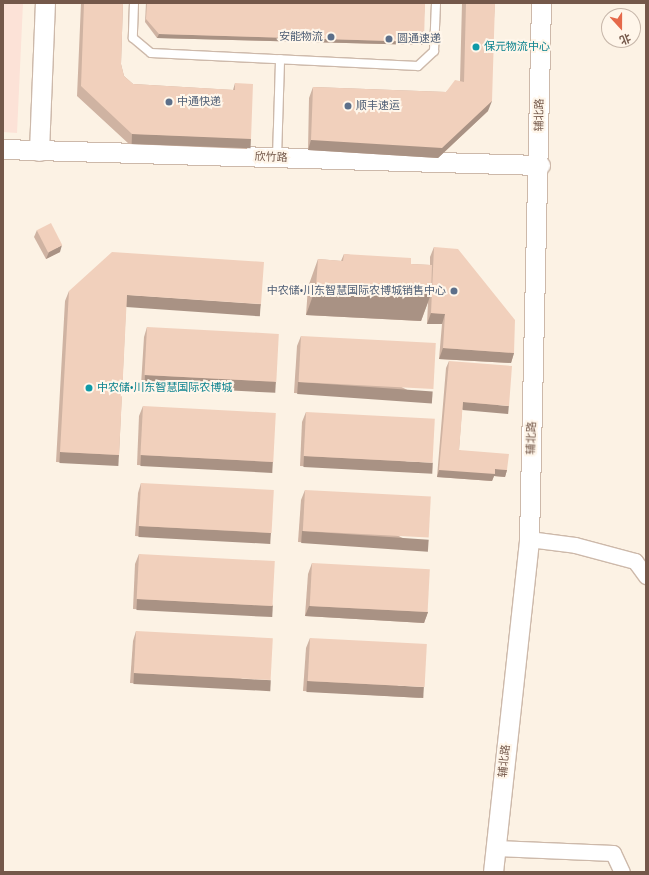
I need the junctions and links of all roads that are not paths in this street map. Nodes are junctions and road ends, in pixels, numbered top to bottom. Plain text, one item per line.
1 (45, 3) edge
2 (134, 3) edge
3 (436, 3) edge
4 (542, 3) edge
5 (280, 59) junction
6 (3, 149) edge
7 (39, 151) junction
8 (277, 158) junction
9 (540, 166) junction
10 (529, 539) junction
11 (646, 576) edge
12 (496, 848) junction
13 (493, 872) edge
14 (622, 872) edge

1 - 7 street
2 - 5 lane
3 - 5 lane
4 - 9 street, 辅北路
5 - 8 lane
6 - 7 street, 欣竹路
7 - 8 street, 欣竹路
8 - 9 street, 欣竹路
9 - 10 street, 辅北路
10 - 11 street
10 - 12 street, 辅北路
12 - 13 street, 辅北路
12 - 14 street

